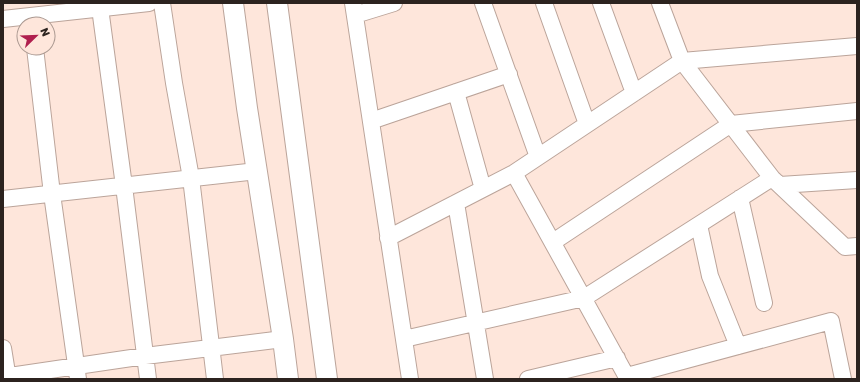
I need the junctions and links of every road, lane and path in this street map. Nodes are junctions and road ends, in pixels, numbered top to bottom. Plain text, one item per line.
1 (150, 3) edge
2 (162, 3) edge
3 (233, 3) edge
4 (277, 3) edge
5 (394, 3) edge
6 (483, 3) edge
7 (544, 3) edge
8 (601, 3) edge
9 (660, 3) edge
10 (100, 8) junction
11 (354, 9) edge
12 (31, 14) edge
13 (3, 19) edge
14 (857, 46) edge
15 (36, 56) edge
16 (682, 61) junction
17 (509, 74) junction
18 (456, 92) junction
19 (634, 93) junction
20 (857, 111) edge
21 (371, 121) junction
22 (587, 124) junction
23 (731, 124) junction
24 (538, 157) junction
25 (257, 171) junction
26 (514, 173) junction
27 (191, 178) junction
28 (857, 180) edge
29 (776, 181) junction
30 (124, 186) junction
31 (483, 189) junction
32 (52, 194) junction
33 (740, 198) junction
34 (3, 199) edge
35 (456, 203) junction
36 (699, 225) junction
37 (388, 238) junction
38 (553, 242) junction
39 (857, 246) edge
40 (584, 298) junction
41 (764, 303) dead end
42 (476, 322) junction
43 (404, 338) junction
44 (283, 339) junction
45 (738, 346) junction
46 (3, 348) edge
47 (211, 349) junction
48 (145, 356) junction
49 (617, 358) junction
50 (77, 373) edge
51 (6, 377) edge
52 (627, 378) edge
53 (148, 379) edge
54 (215, 379) edge
55 (288, 379) edge
56 (327, 379) edge
57 (410, 379) edge
58 (485, 379) edge
59 (528, 379) edge
60 (843, 379) edge

1 - 10 street
2 - 27 street
3 - 25 street
4 - 56 street
5 - 11 street
6 - 17 street
7 - 22 street
8 - 19 street
9 - 16 street
10 - 12 street
10 - 30 street
11 - 21 street
12 - 13 street
14 - 16 street
15 - 32 street
16 - 19 street
16 - 23 street
17 - 18 street
17 - 24 street
18 - 21 street
18 - 31 street
19 - 22 street
20 - 23 street
21 - 37 street
22 - 24 street
23 - 29 street
23 - 38 street
24 - 26 street
25 - 27 street
25 - 44 street
26 - 31 street
26 - 38 street
27 - 30 street
27 - 47 street
28 - 29 street
29 - 33 street
29 - 39 street
30 - 32 street
30 - 48 street
31 - 35 street
32 - 34 street
32 - 50 street
33 - 36 street
33 - 41 street
35 - 37 street
35 - 42 street
36 - 40 street
36 - 45 street
37 - 43 street
38 - 40 street
40 - 42 street
40 - 49 street
42 - 43 street
42 - 58 street
43 - 57 street
44 - 47 street
44 - 55 street
45 - 52 street
45 - 60 street
46 - 51 street
47 - 48 street
47 - 54 street
48 - 50 street
48 - 53 street
49 - 52 street
49 - 59 street
50 - 51 street

